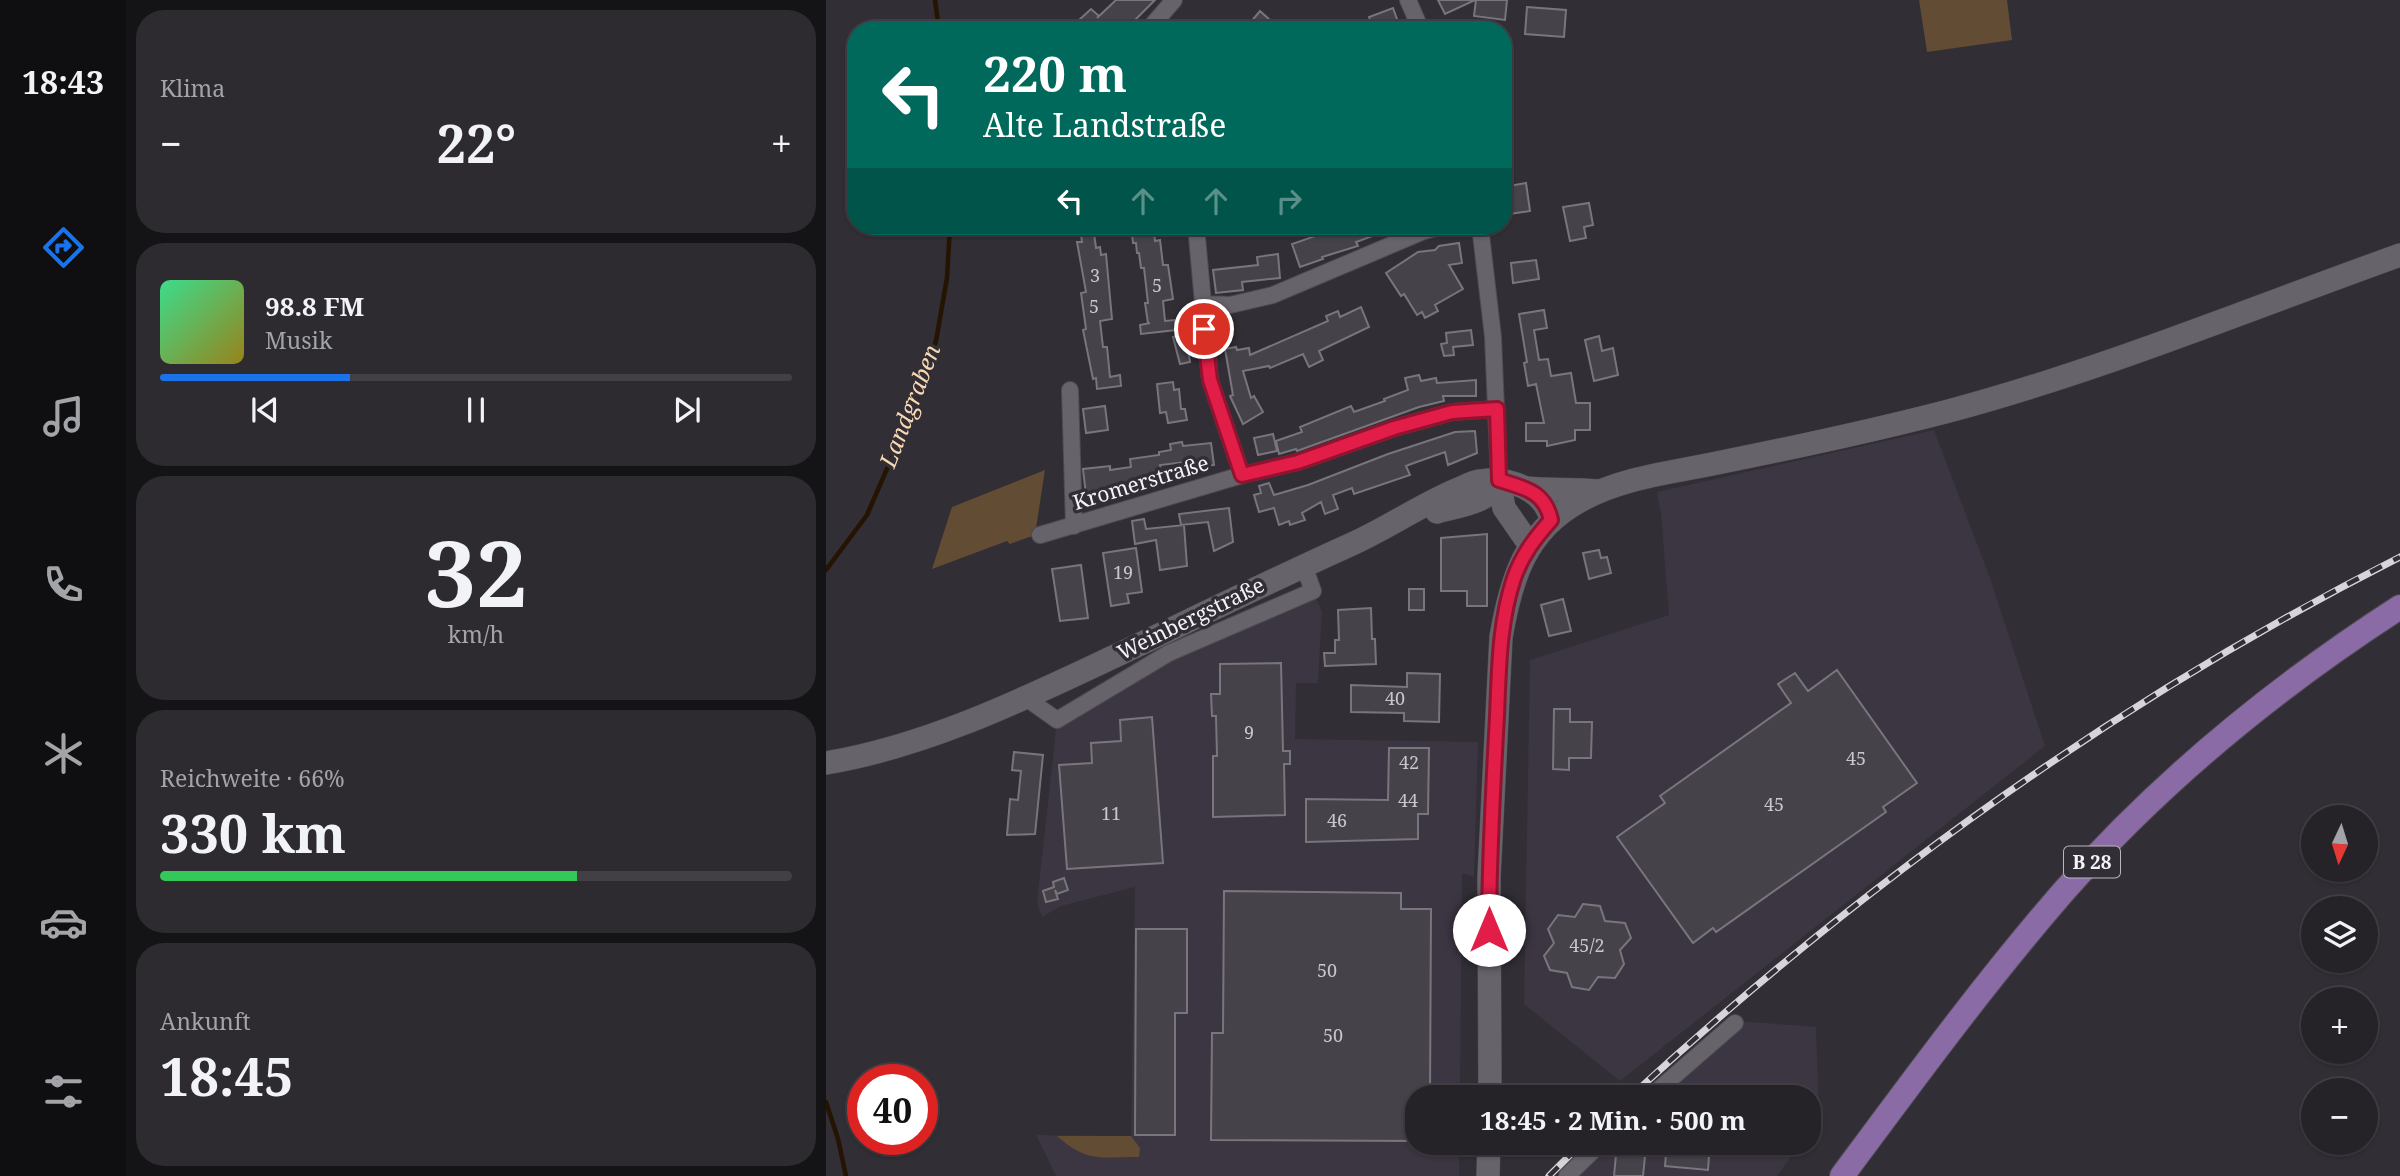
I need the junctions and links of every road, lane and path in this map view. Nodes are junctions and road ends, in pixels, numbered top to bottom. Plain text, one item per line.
1 (1174, 0) edge
2 (1408, 0) edge
3 (1156, 21) edge
4 (1417, 21) edge
5 (1197, 235) edge
6 (1415, 235) edge
7 (1481, 235) edge
8 (2400, 255) edge
9 (1203, 304) junction
10 (1070, 390) dead end
11 (1497, 409) junction
12 (1242, 475) junction
13 (1499, 480) junction
14 (1526, 488) junction
15 (1600, 491) junction
16 (1481, 499) junction
17 (1504, 508) junction
18 (1551, 520) junction
19 (1074, 526) junction
20 (1040, 535) dead end
21 (1367, 537) junction
22 (1530, 544) junction
23 (1304, 566) junction
24 (2400, 607) edge
25 (1026, 698) junction
26 (826, 763) edge
27 (1735, 1023) dead end
28 (1490, 1085) edge
29 (1664, 1085) edge
30 (1489, 1155) edge
31 (1589, 1155) edge
32 (1488, 1176) edge
33 (1567, 1176) edge
34 (1842, 1176) edge

1 - 3 street
2 - 4 street
5 - 9 street
6 - 9 street
7 - 11 street
8 - 15 street
9 - 12 street
10 - 19 street
11 - 12 street, Kromerstraße
11 - 13 street
12 - 19 street, Kromerstraße
13 - 14 street
13 - 16 street
13 - 17 street
13 - 21 street
14 - 15 street
14 - 18 street
15 - 18 street
16 - 17 street
16 - 21 street
17 - 22 street
18 - 22 street
19 - 20 street, Kromerstraße
21 - 23 street, Weinbergstraße
22 - 28 street
23 - 25 street, Weinbergstraße
23 - 25 street
24 - 34 main road, B 28
25 - 26 street, Weinbergstraße
27 - 29 street
30 - 32 street
31 - 33 street

